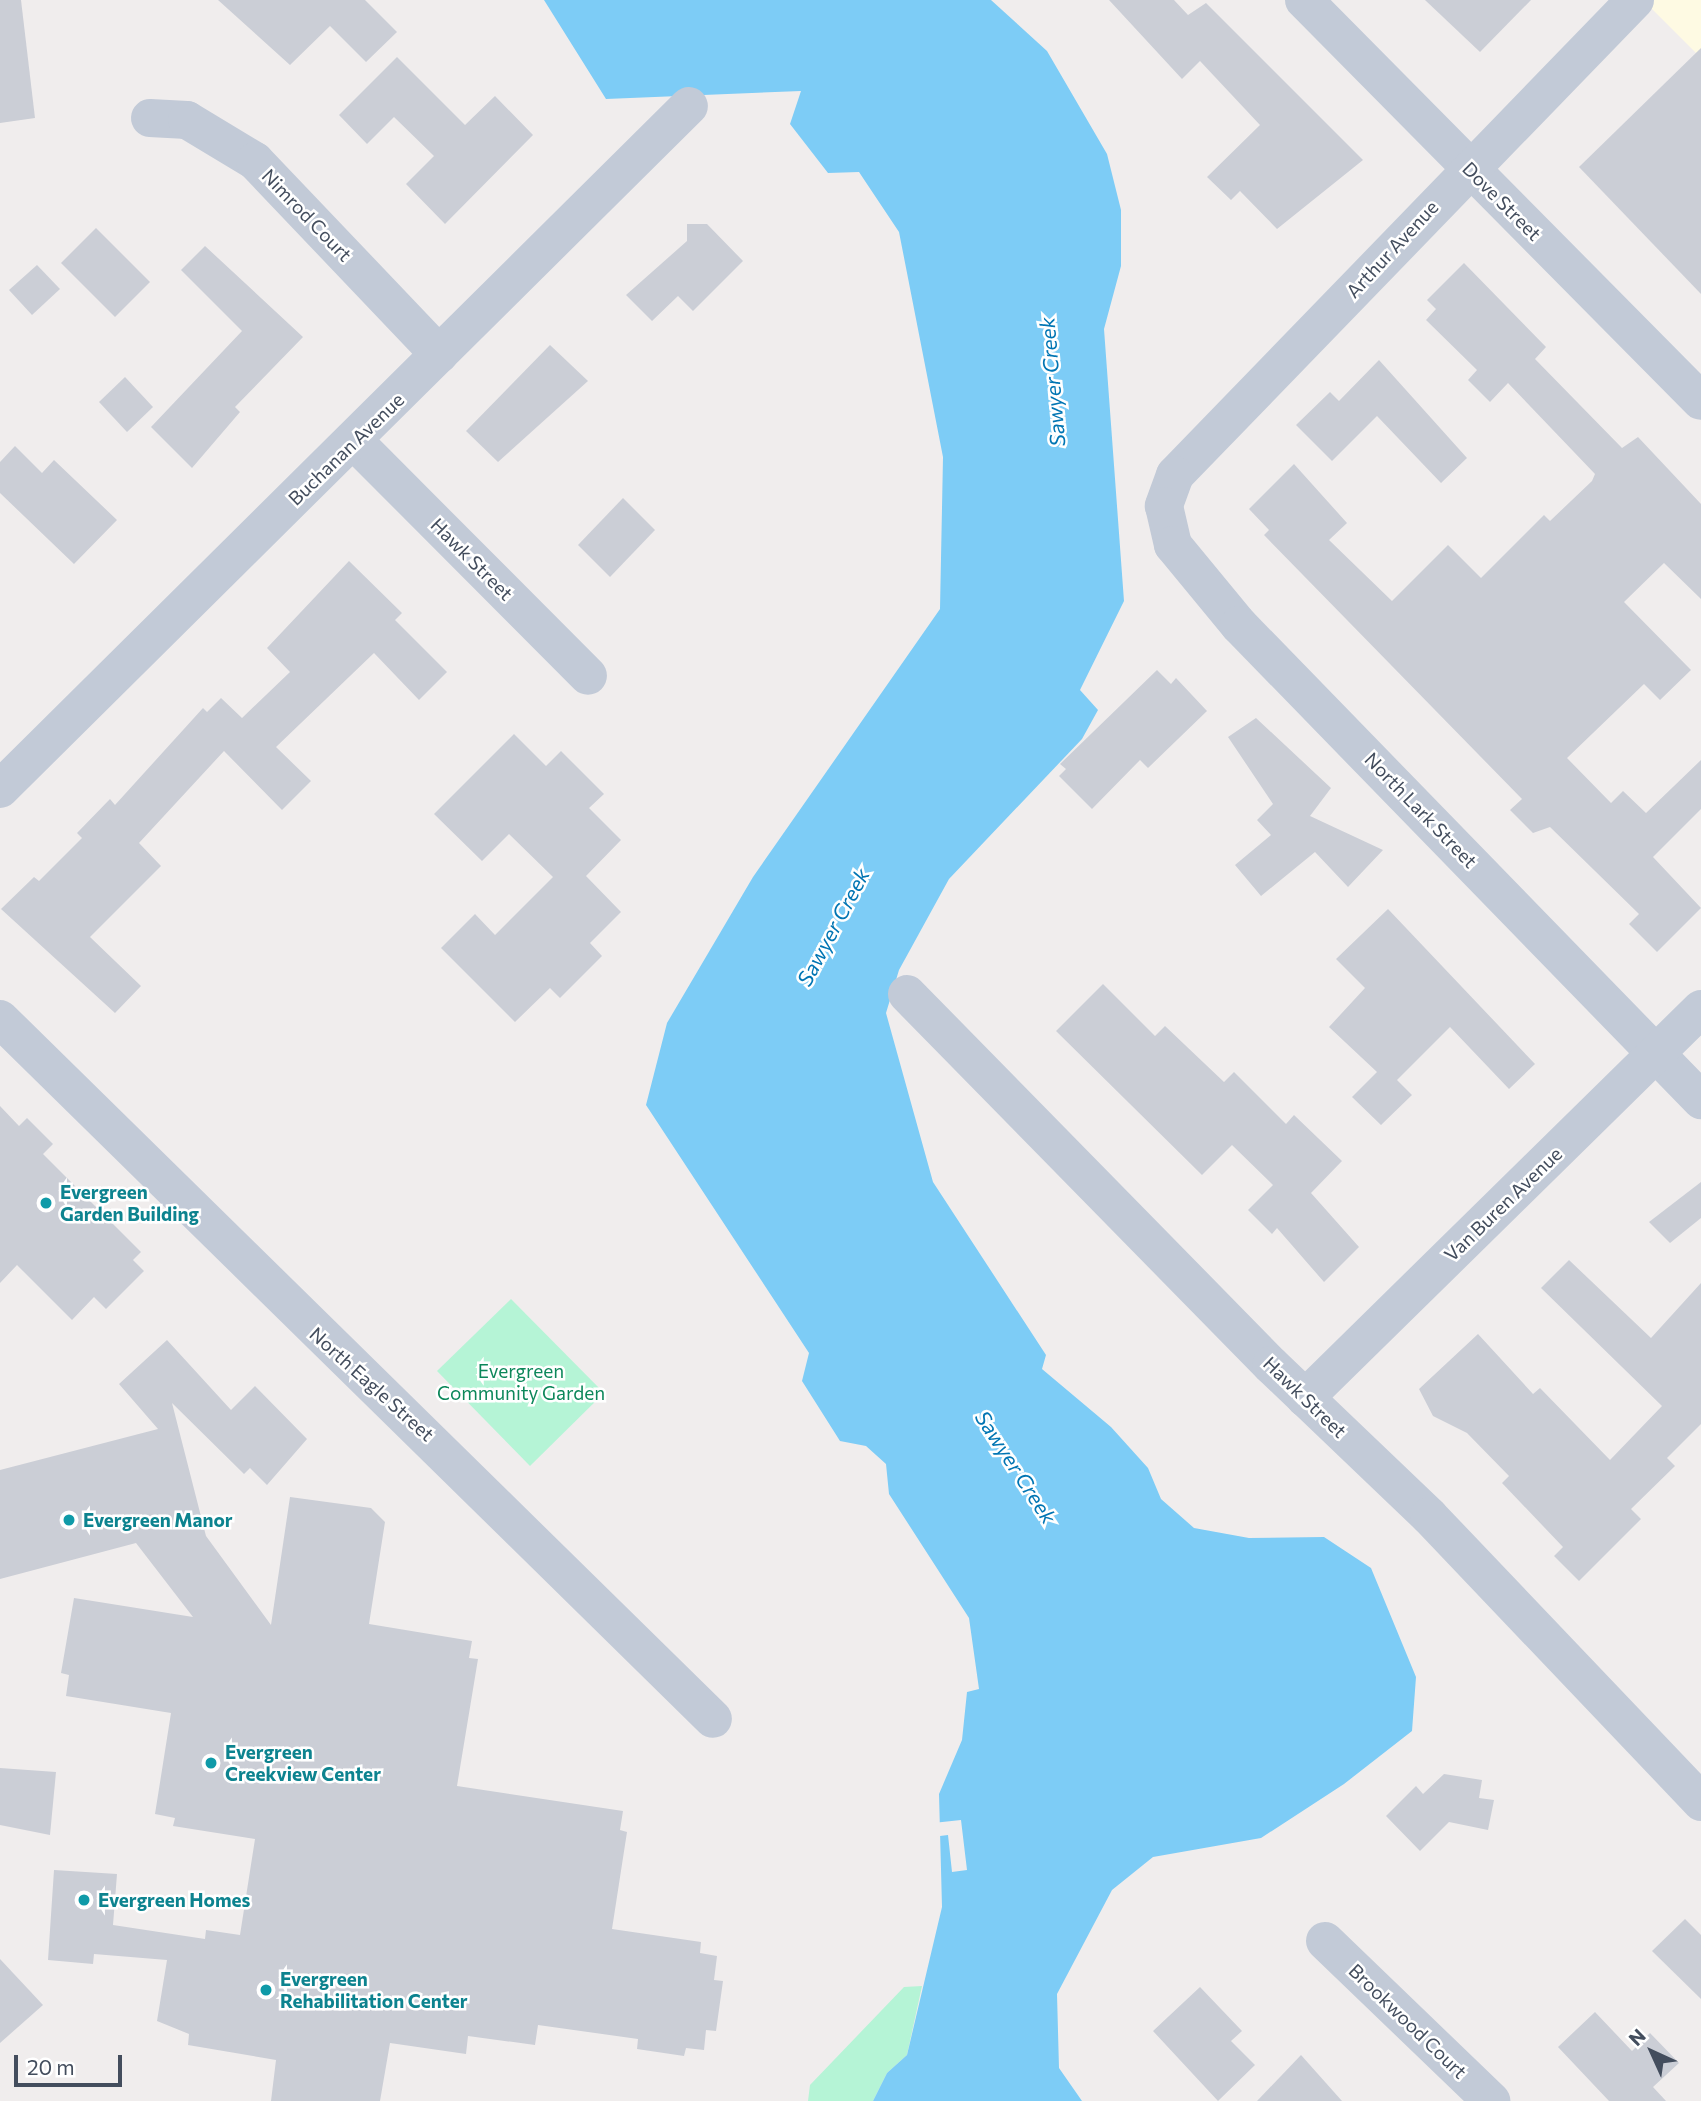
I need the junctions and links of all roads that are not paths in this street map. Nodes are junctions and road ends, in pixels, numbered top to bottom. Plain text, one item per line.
1 (1304, 0) edge
2 (1634, 0) edge
3 (689, 106) dead end
4 (150, 118) dead end
5 (1468, 167) junction
6 (439, 354) junction
7 (1701, 401) edge
8 (355, 442) junction
9 (1164, 506) joint
10 (589, 676) dead end
11 (0, 789) edge
12 (907, 994) dead end
13 (1701, 1009) edge
14 (0, 1019) edge
15 (1656, 1055) junction
16 (1701, 1100) edge
17 (1305, 1398) junction
18 (713, 1719) dead end
19 (1701, 1802) edge
20 (1325, 1941) dead end
21 (1490, 2101) edge

1 - 5 street, Dove Street
2 - 5 street, Arthur Avenue
3 - 6 street, Buchanan Avenue
4 - 6 street, Nimrod Court
5 - 7 street, Dove Street
5 - 9 street, Arthur Avenue
6 - 8 street, Buchanan Avenue
8 - 10 street, Hawk Street
8 - 11 street, Buchanan Avenue
9 - 15 street, North Lark Street
12 - 17 street, Hawk Street
13 - 15 street, Van Buren Avenue
14 - 18 street, North Eagle Street
15 - 16 street, North Lark Street
15 - 17 street, Van Buren Avenue
17 - 19 street, Hawk Street
20 - 21 street, Brookwood Court

